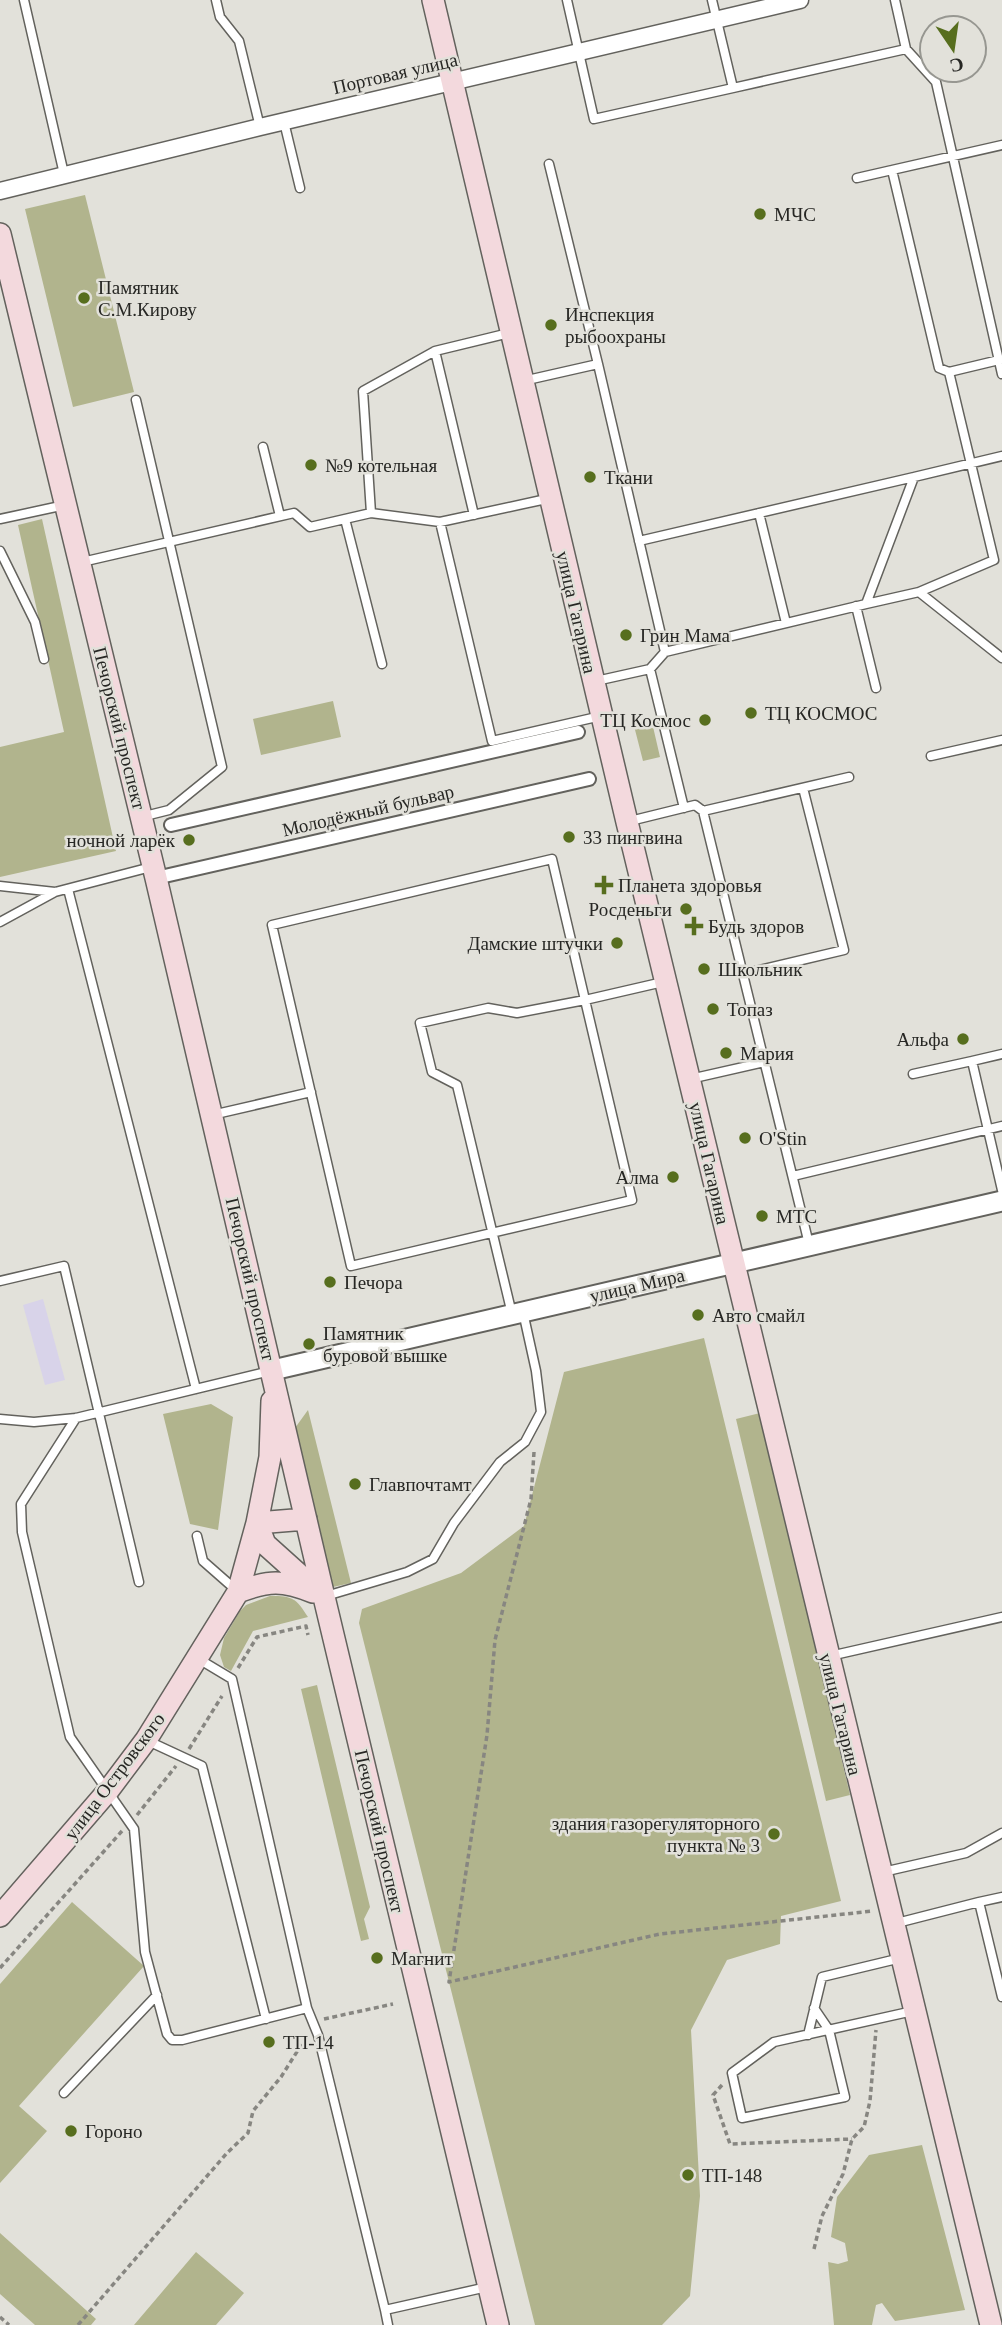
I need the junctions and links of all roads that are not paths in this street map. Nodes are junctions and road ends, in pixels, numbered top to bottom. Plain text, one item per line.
1 (24, 0) edge
2 (216, 0) edge
3 (433, 0) edge
4 (567, 0) edge
5 (712, 0) edge
6 (800, 0) edge
7 (895, 0) edge
8 (717, 19) junction
9 (906, 49) junction
10 (579, 52) junction
11 (453, 81) junction
12 (733, 88) junction
13 (284, 121) junction
14 (260, 127) junction
15 (1002, 145) edge
16 (953, 157) junction
17 (549, 164) dead end
18 (892, 170) junction
19 (64, 174) junction
20 (857, 178) dead end
21 (300, 188) dead end
22 (0, 191) edge
23 (0, 234) edge
24 (511, 333) junction
25 (435, 351) junction
26 (999, 360) junction
27 (598, 364) junction
28 (949, 372) junction
29 (1002, 374) edge
30 (523, 382) junction
31 (136, 400) dead end
32 (263, 447) dead end
33 (1002, 456) edge
34 (971, 464) junction
35 (914, 477) junction
36 (551, 498) junction
37 (65, 505) junction
38 (371, 513) junction
39 (759, 513) junction
40 (474, 515) junction
41 (280, 516) junction
42 (0, 519) edge
43 (345, 519) junction
44 (440, 522) junction
45 (639, 541) junction
46 (170, 542) junction
47 (0, 551) edge
48 (80, 563) junction
49 (919, 592) junction
50 (866, 604) junction
51 (856, 606) junction
52 (786, 623) junction
53 (665, 652) junction
54 (1002, 658) edge
55 (44, 659) dead end
56 (382, 664) dead end
57 (650, 669) junction
58 (593, 681) junction
59 (876, 688) dead end
60 (601, 716) junction
61 (578, 732) dead end
62 (1002, 740) edge
63 (931, 756) dead end
64 (849, 777) dead end
65 (589, 779) dead end
66 (803, 788) junction
67 (684, 808) junction
68 (703, 811) junction
69 (141, 817) junction
70 (627, 822) junction
71 (171, 825) dead end
72 (155, 872) junction
73 (0, 886) edge
74 (68, 888) junction
75 (55, 892) junction
76 (0, 922) edge
77 (743, 974) junction
78 (666, 981) junction
79 (585, 1000) junction
80 (1002, 1054) edge
81 (972, 1061) junction
82 (765, 1062) junction
83 (913, 1074) dead end
84 (690, 1079) junction
85 (311, 1091) junction
86 (212, 1115) junction
87 (1002, 1126) edge
88 (988, 1130) junction
89 (793, 1176) junction
90 (1002, 1190) edge
91 (1002, 1201) edge
92 (492, 1233) junction
93 (810, 1245) junction
94 (733, 1263) junction
95 (0, 1281) edge
96 (518, 1313) junction
97 (273, 1370) junction
98 (196, 1389) junction
99 (98, 1413) junction
100 (76, 1418) junction
101 (0, 1419) edge
102 (298, 1479) junction
103 (306, 1519) junction
104 (283, 1521) junction
105 (257, 1523) junction
106 (197, 1536) dead end
107 (268, 1548) junction
108 (139, 1582) dead end
109 (238, 1592) junction
110 (324, 1597) junction
111 (1002, 1617) edge
112 (827, 1657) junction
113 (197, 1658) junction
114 (146, 1741) junction
115 (107, 1792) junction
116 (1002, 1833) edge
117 (880, 1873) junction
118 (1002, 1897) edge
119 (979, 1902) junction
120 (0, 1916) edge
121 (891, 1916) junction
122 (901, 1958) junction
123 (157, 1994) junction
124 (1002, 1997) edge
125 (307, 2008) junction
126 (814, 2008) junction
127 (914, 2011) junction
128 (266, 2019) junction
129 (808, 2035) junction
130 (64, 2093) dead end
131 (489, 2286) junction
132 (384, 2310) junction
133 (388, 2325) edge
134 (498, 2325) edge
135 (991, 2325) edge

1 - 19 lane
2 - 14 lane
3 - 11 main road, улица Гагарина
4 - 10 lane
5 - 8 lane
6 - 8 street, Портовая улица
7 - 9 lane
8 - 10 street, Портовая улица
8 - 12 lane
9 - 12 lane
9 - 16 lane
10 - 11 street, Портовая улица
10 - 12 lane
11 - 13 street, Портовая улица
11 - 24 main road, улица Гагарина
13 - 14 street, Портовая улица
13 - 21 lane
14 - 19 street, Портовая улица
15 - 16 lane
16 - 18 lane
16 - 26 lane
17 - 27 lane
18 - 20 lane
18 - 28 lane
19 - 22 street, Портовая улица
23 - 37 main road, Печорский проспект
24 - 25 lane
24 - 30 main road, улица Гагарина
25 - 38 lane
25 - 40 lane
26 - 28 lane
26 - 29 lane
27 - 30 lane
27 - 45 lane
28 - 34 lane
30 - 36 main road, улица Гагарина
31 - 46 lane
32 - 41 lane
33 - 34 lane
34 - 35 lane
34 - 49 lane
35 - 39 lane
35 - 50 lane
36 - 40 lane
36 - 58 main road, улица Гагарина
37 - 42 lane
37 - 48 main road, Печорский проспект
38 - 43 lane
38 - 44 lane
39 - 45 lane
39 - 52 lane
40 - 44 lane
41 - 43 lane
41 - 46 lane
43 - 56 lane
44 - 60 lane
45 - 53 lane
46 - 48 lane
46 - 69 lane
47 - 55 lane
48 - 69 main road, Печорский проспект
49 - 50 lane
49 - 54 lane
50 - 51 lane
51 - 52 lane
51 - 59 lane
52 - 53 lane
53 - 57 lane
57 - 58 lane
57 - 67 lane
58 - 60 main road, улица Гагарина
60 - 70 main road, улица Гагарина
61 - 71 street
62 - 63 lane
64 - 66 lane
65 - 72 street, Молодёжный бульвар
66 - 68 lane
66 - 77 lane
67 - 68 lane
67 - 70 lane
68 - 77 lane
69 - 72 main road, Печорский проспект
70 - 78 main road, улица Гагарина
72 - 74 lane
72 - 86 main road, Печорский проспект
73 - 75 lane
74 - 75 lane
74 - 98 lane
75 - 76 lane
77 - 82 lane
78 - 79 lane
78 - 84 main road, улица Гагарина
79 - 85 lane
79 - 92 lane
79 - 92 lane
80 - 81 lane
81 - 83 lane
81 - 88 lane
82 - 84 lane
82 - 89 lane
84 - 94 main road, улица Гагарина
85 - 86 lane
85 - 92 lane
86 - 97 main road, Печорский проспект
87 - 88 lane
88 - 89 lane
88 - 90 lane
89 - 93 lane
91 - 93 street, улица Мира
92 - 96 lane
93 - 94 street, улица Мира
94 - 96 street, улица Мира
94 - 112 main road, улица Гагарина
95 - 99 lane
96 - 97 street, улица Мира
96 - 110 lane
97 - 98 lane
97 - 102 main road, Печорский проспект
97 - 105 main road, улица Островского
98 - 99 lane
99 - 100 lane
99 - 108 lane
100 - 101 lane
100 - 115 lane
102 - 103 main road, Печорский проспект
102 - 104 main road
103 - 104 main road
103 - 110 main road, Печорский проспект
104 - 105 main road
104 - 107 main road
105 - 107 main road
105 - 109 main road, улица Островского
106 - 109 lane
107 - 109 main road
107 - 110 main road
109 - 110 main road
109 - 113 main road, улица Островского
110 - 131 main road, Печорский проспект
111 - 112 lane
112 - 117 main road, улица Гагарина
113 - 114 main road, улица Островского
113 - 125 lane
114 - 115 main road, улица Островского
114 - 128 lane
115 - 120 main road, улица Островского
115 - 123 lane
116 - 117 lane
117 - 121 main road, улица Гагарина
118 - 119 lane
119 - 121 lane
119 - 124 lane
121 - 122 main road, улица Гагарина
122 - 126 lane
122 - 127 main road, улица Гагарина
123 - 128 lane
123 - 130 lane
125 - 128 lane
125 - 132 lane
126 - 129 lane
126 - 129 lane
127 - 129 lane
127 - 135 main road, улица Гагарина
131 - 132 lane
131 - 134 main road, Печорский проспект
132 - 133 lane

